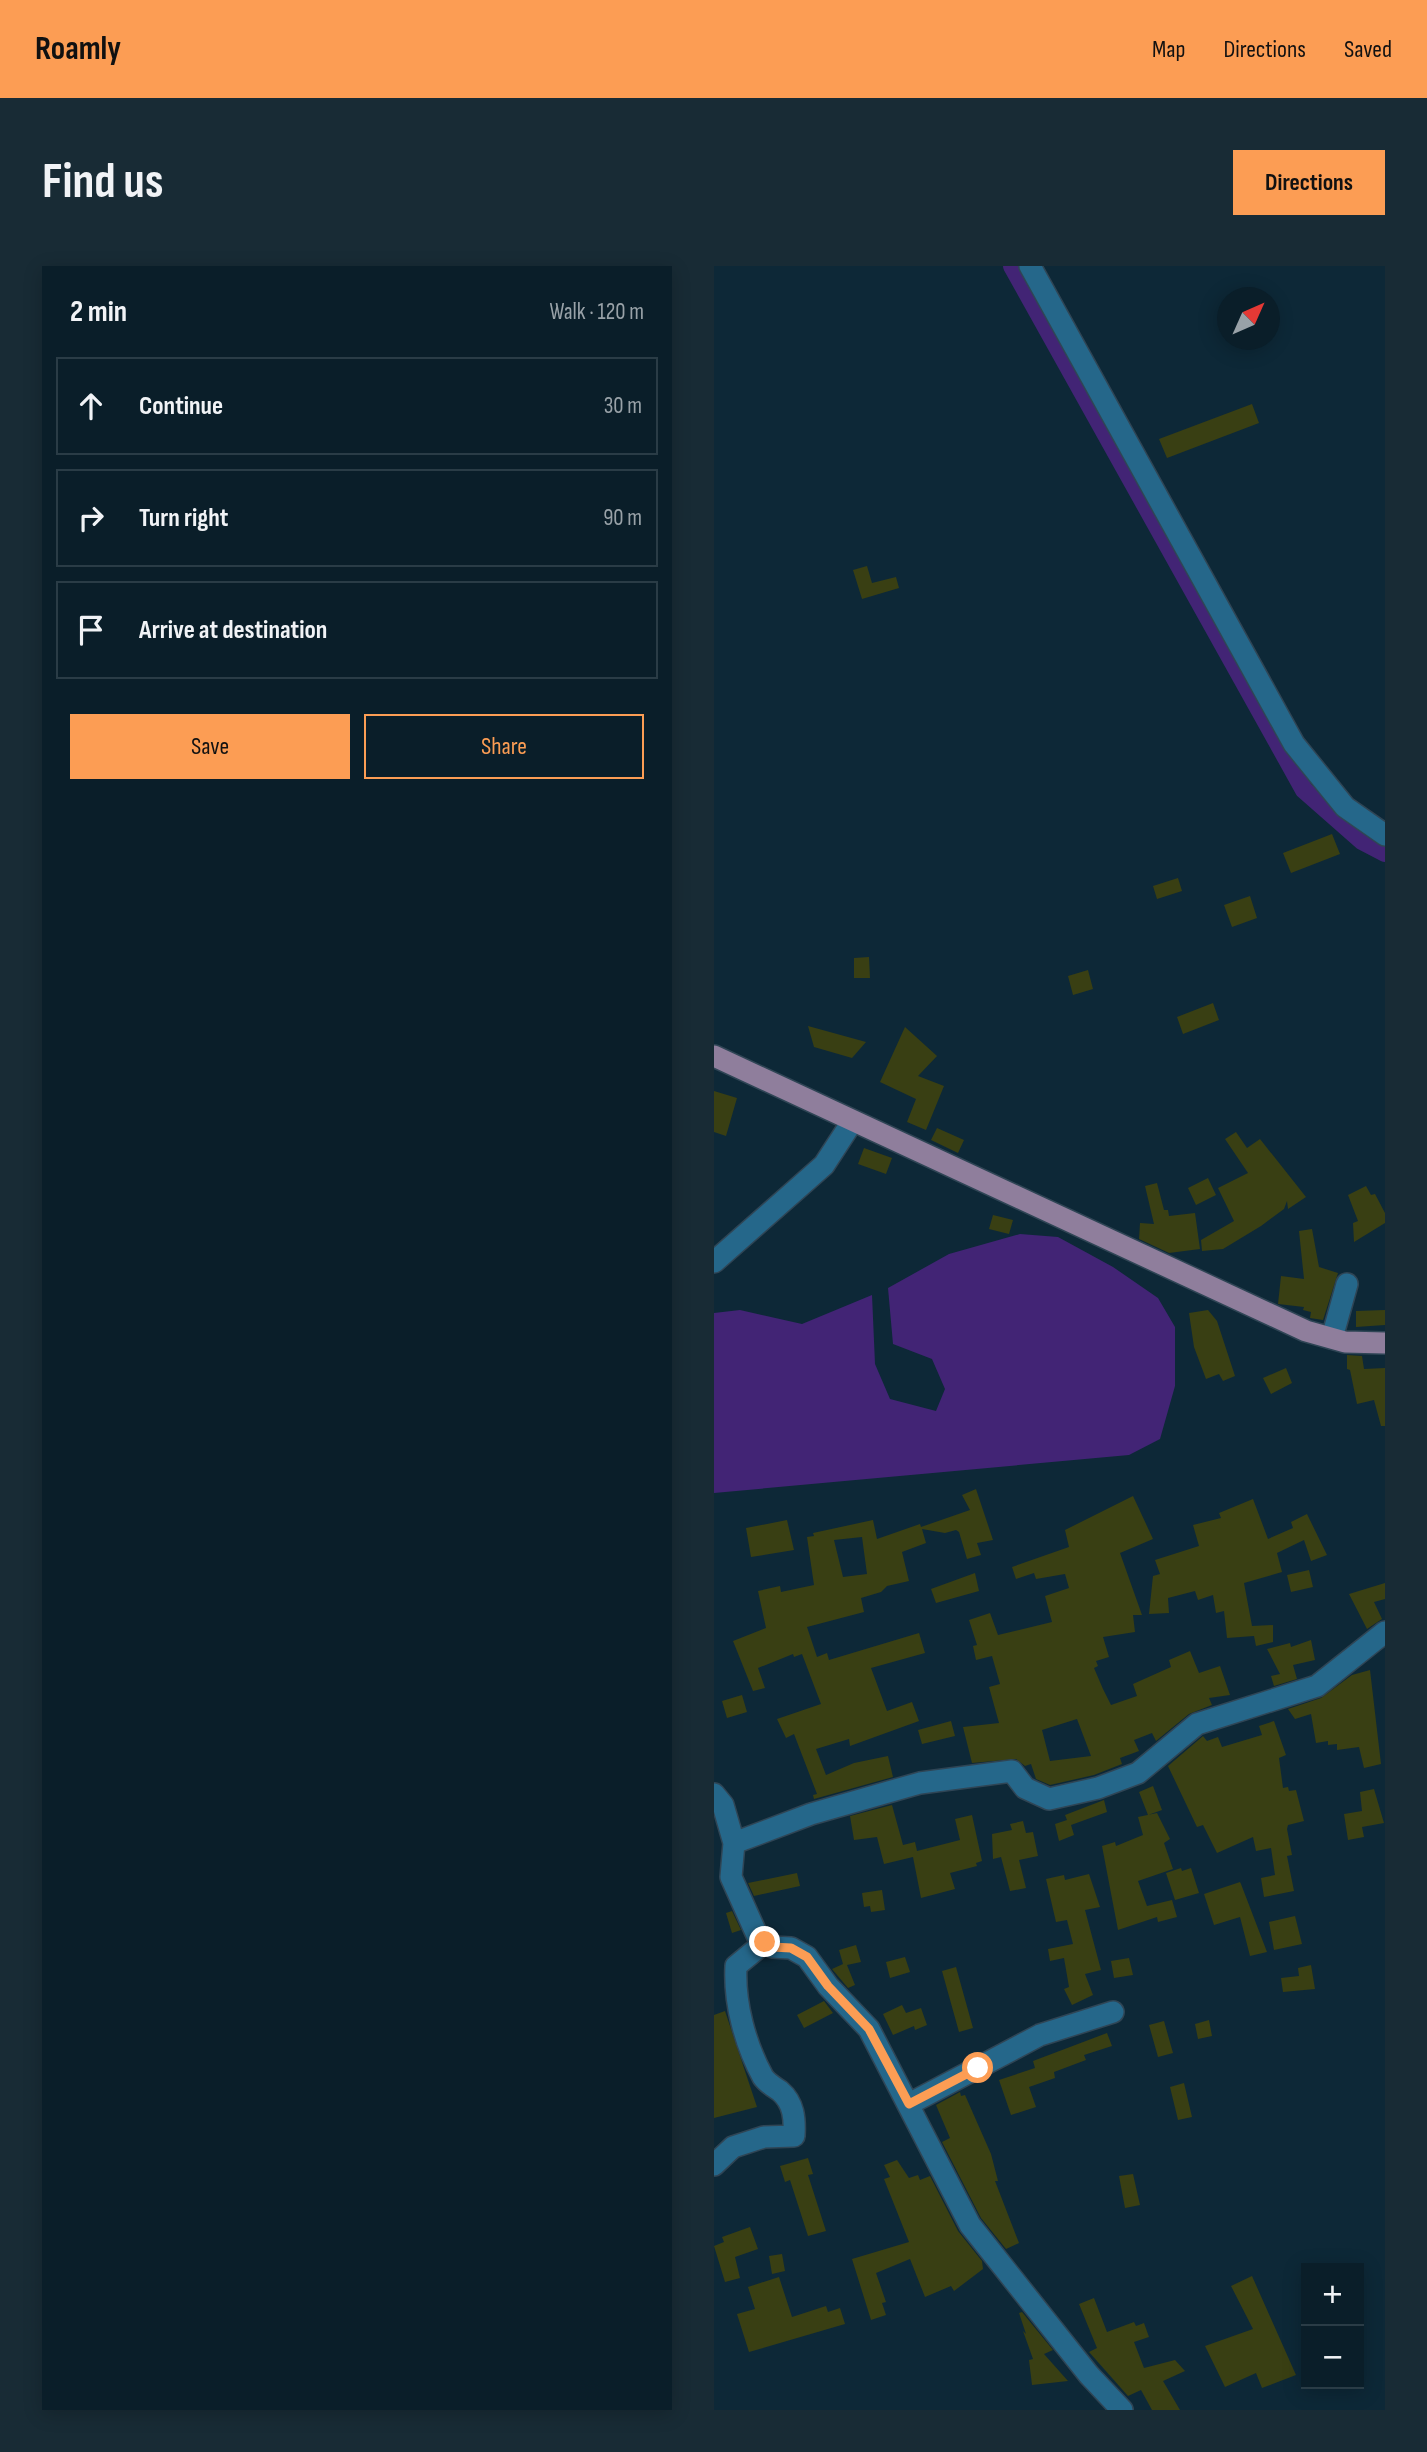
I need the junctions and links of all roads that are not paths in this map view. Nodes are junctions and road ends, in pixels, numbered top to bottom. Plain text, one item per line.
1 (1030, 266) edge
2 (1385, 835) edge
3 (714, 1056) edge
4 (852, 1122) junction
5 (714, 1262) edge
6 (1347, 1284) dead end
7 (1332, 1338) junction
8 (1385, 1343) edge
9 (1385, 1632) edge
10 (714, 1794) edge
11 (734, 1843) junction
12 (765, 1942) junction
13 (1113, 2012) dead end
14 (909, 2104) junction
15 (714, 2165) edge
16 (1122, 2410) edge

1 - 2 street
3 - 4 main road
4 - 5 street
4 - 7 main road
6 - 7 street
7 - 8 main road
9 - 11 street
10 - 11 street
11 - 12 street
12 - 14 street
12 - 15 street
13 - 14 street
14 - 16 street

